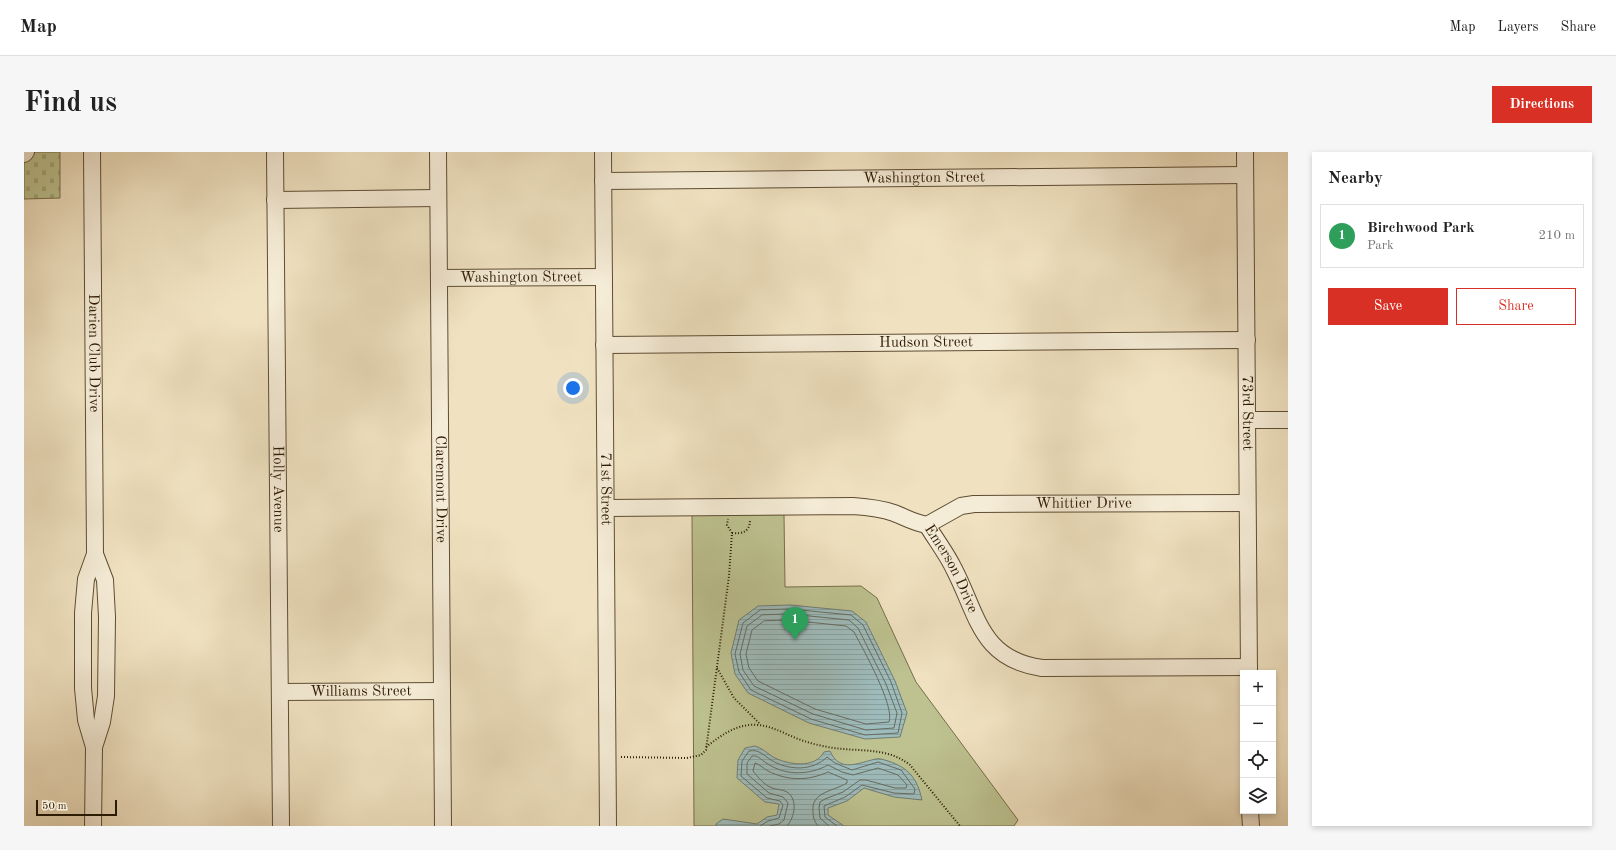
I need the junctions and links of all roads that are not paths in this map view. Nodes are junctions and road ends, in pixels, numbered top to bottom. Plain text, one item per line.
1 (92, 152) edge
2 (275, 152) edge
3 (438, 152) edge
4 (603, 152) edge
5 (1245, 152) edge
6 (1245, 175) junction
7 (603, 181) junction
8 (438, 198) junction
9 (275, 200) junction
10 (604, 277) junction
11 (439, 278) junction
12 (1247, 340) junction
13 (604, 345) junction
14 (1247, 420) junction
15 (1288, 420) edge
16 (1247, 503) junction
17 (606, 508) junction
18 (927, 525) junction
19 (95, 554) junction
20 (1249, 670) edge
21 (442, 691) junction
22 (280, 692) junction
23 (94, 747) junction
24 (1250, 814) edge
25 (93, 826) edge
26 (281, 826) edge
27 (443, 826) edge
28 (608, 826) edge
29 (1251, 826) edge

1 - 19 street, Darien Club Drive
2 - 9 street, Holly Avenue
3 - 8 street, Claremont Drive
4 - 7 street, 71st Street
5 - 6 street, 73rd Street
6 - 7 street, Washington Street
6 - 12 street, 73rd Street
7 - 10 street, 71st Street
8 - 9 street
8 - 11 street, Claremont Drive
9 - 22 street, Holly Avenue
10 - 11 street, Washington Street
10 - 13 street, 71st Street
11 - 21 street, Claremont Drive
12 - 13 street, Hudson Street
12 - 14 street, 73rd Street
13 - 17 street, 71st Street
14 - 15 street
14 - 16 street, 73rd Street
16 - 18 street, Whittier Drive
16 - 20 street, 73rd Street
17 - 18 street, Emerson Drive
17 - 28 street, 71st Street
18 - 20 street, Emerson Drive
19 - 23 street, Darien Club Drive
19 - 23 street, Darien Club Drive
21 - 22 street, Williams Street
21 - 27 street, Claremont Drive
22 - 26 street, Holly Avenue
23 - 25 street, Darien Club Drive
24 - 29 street

